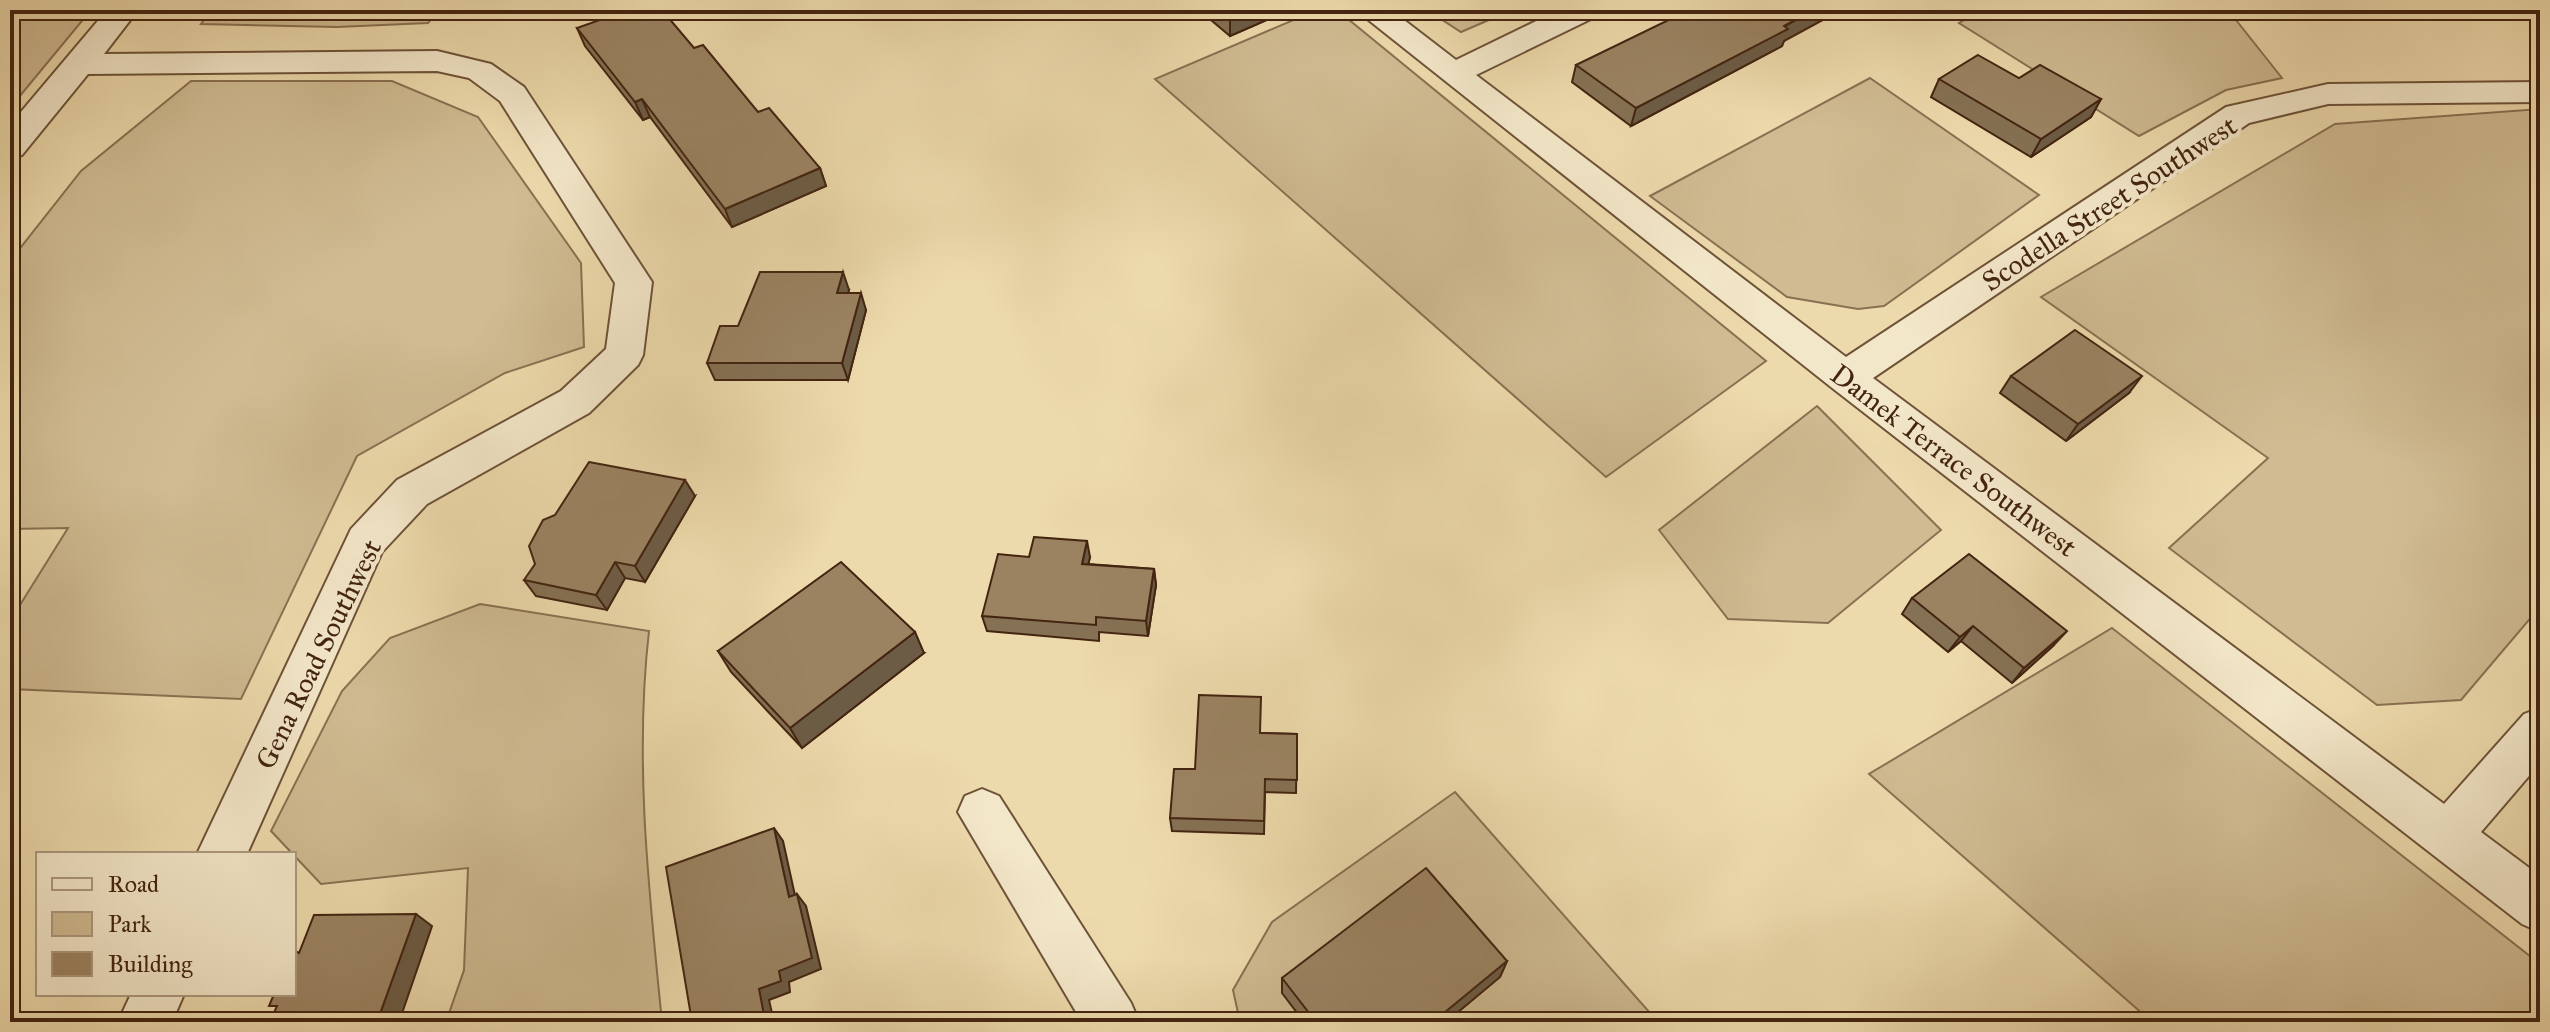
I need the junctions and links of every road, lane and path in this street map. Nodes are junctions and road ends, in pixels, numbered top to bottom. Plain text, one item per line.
1 (123, 10) edge
2 (1371, 10) edge
3 (1584, 10) edge
4 (79, 64) junction
5 (1455, 73) junction
6 (2540, 92) edge
7 (10, 147) edge
8 (1845, 377) junction
9 (2540, 729) edge
10 (982, 812) dead end
11 (2447, 836) junction
12 (223, 852) edge
13 (2540, 907) edge
14 (157, 996) edge
15 (1097, 1017) edge
16 (145, 1022) edge

1 - 4 street
2 - 5 street, Damek Terrace Southwest
3 - 5 street
4 - 7 street
4 - 12 street, Gena Road Southwest
5 - 8 street, Damek Terrace Southwest
6 - 8 street, Scodella Street Southwest
8 - 11 street, Damek Terrace Southwest
9 - 11 street
10 - 15 street
11 - 13 street, Damek Terrace Southwest
14 - 16 street

